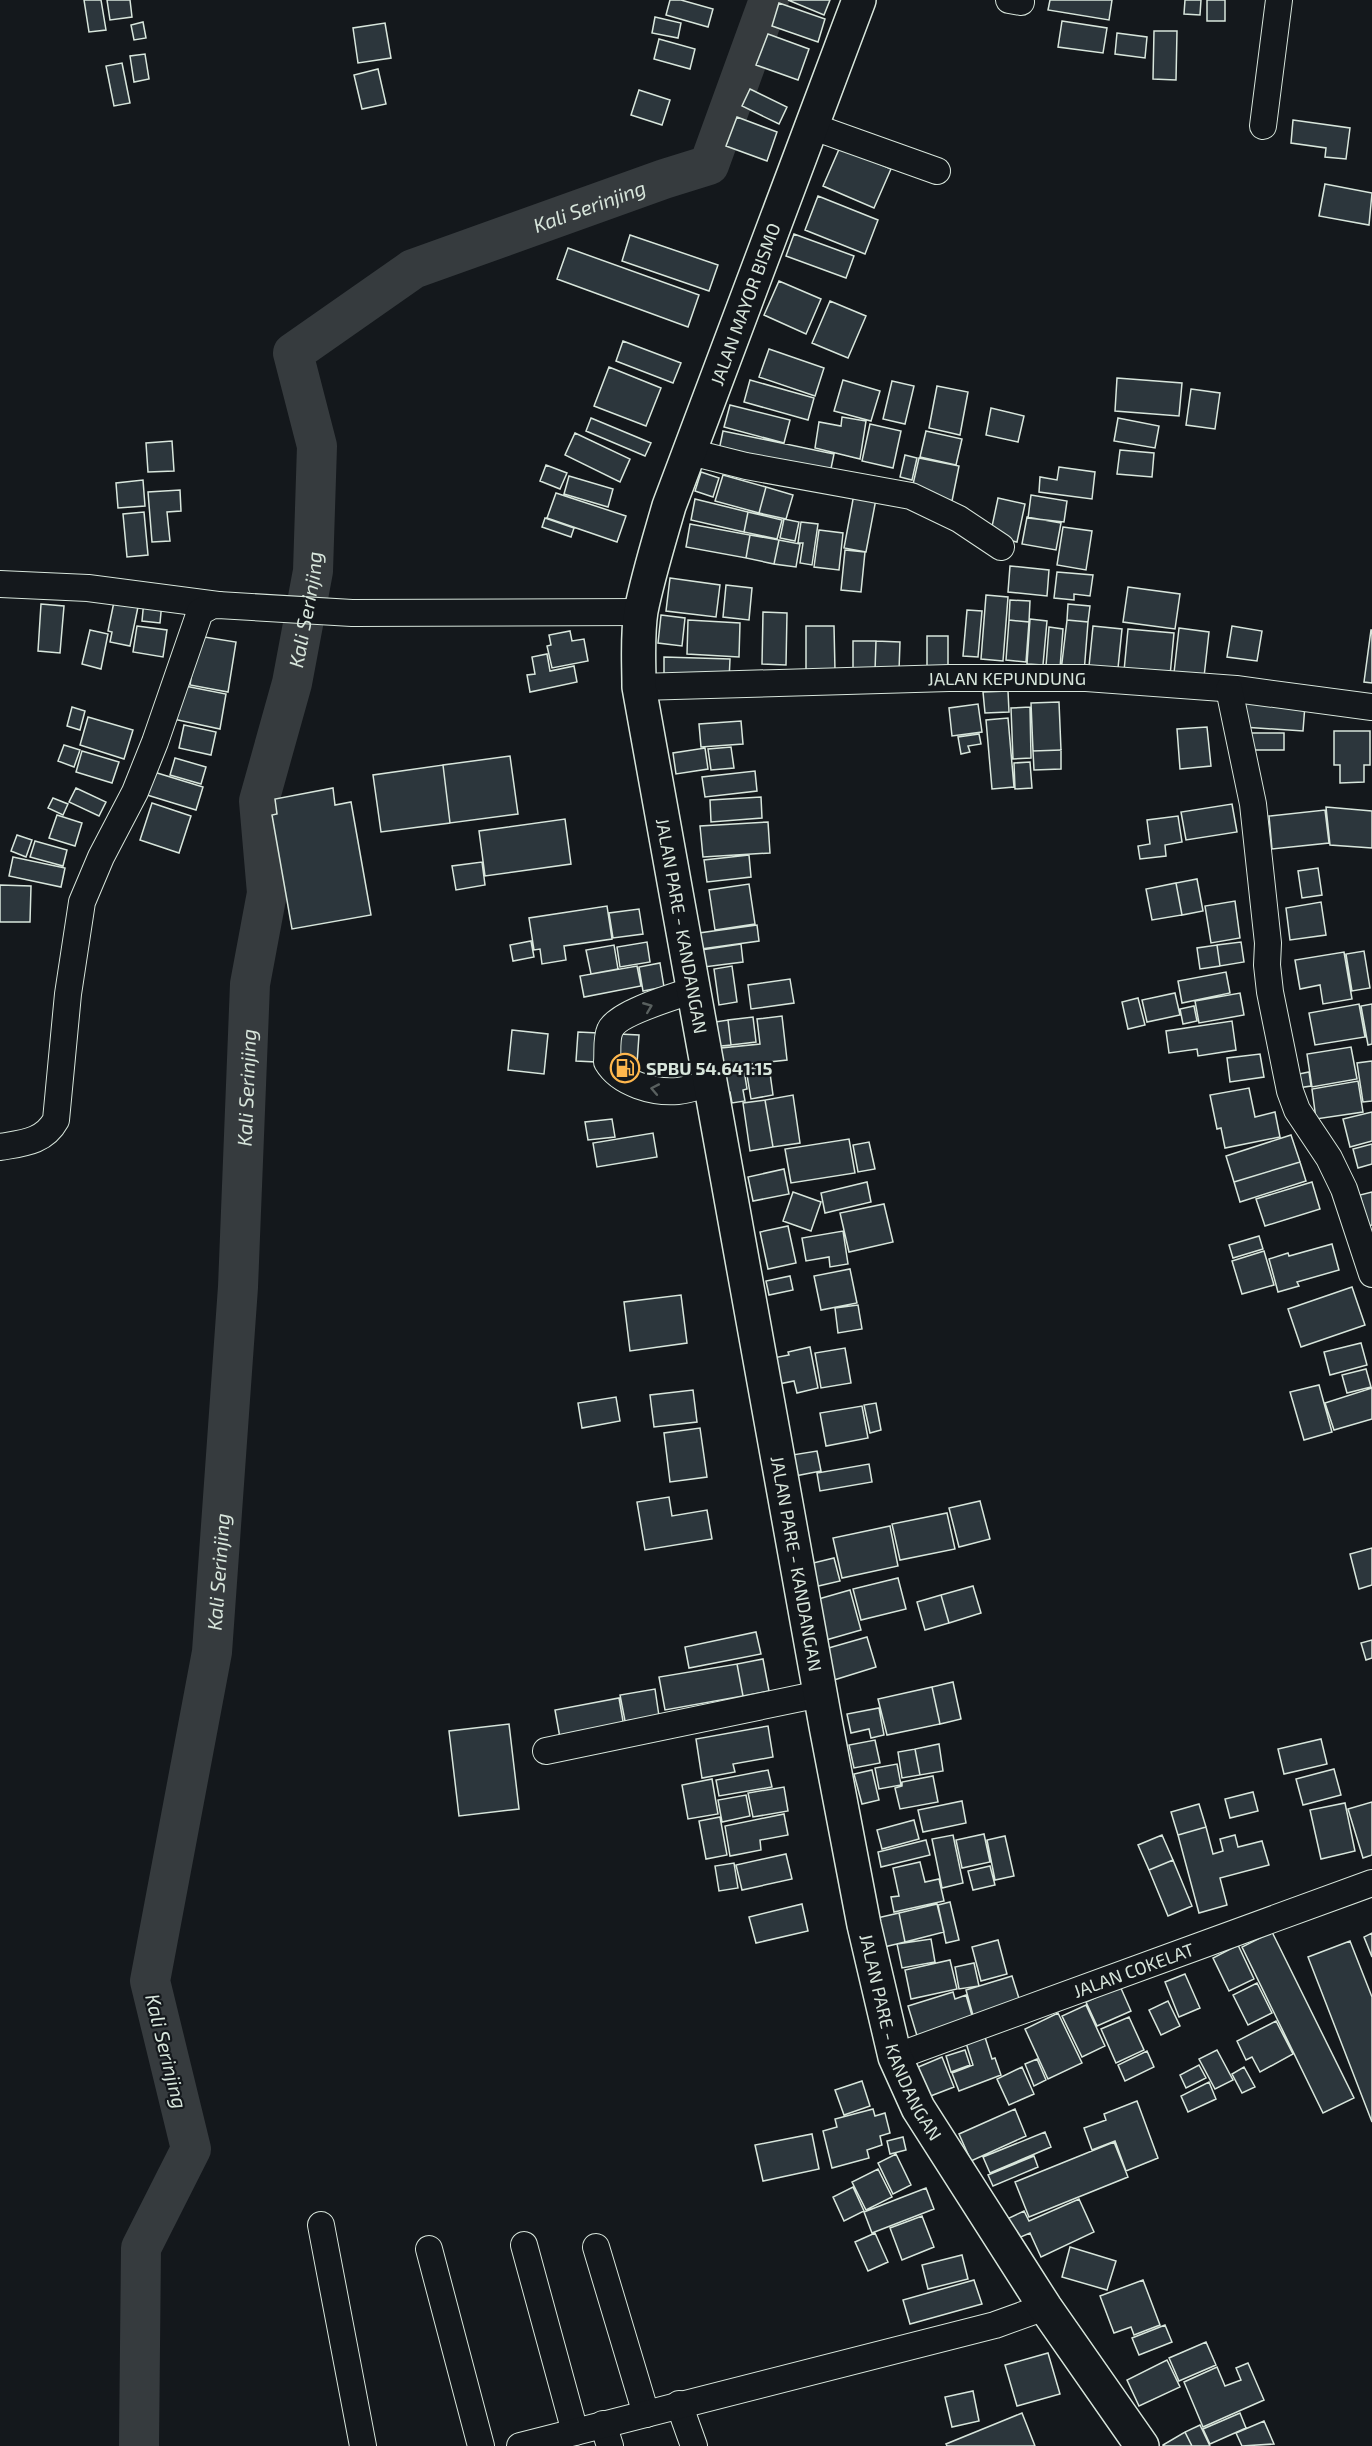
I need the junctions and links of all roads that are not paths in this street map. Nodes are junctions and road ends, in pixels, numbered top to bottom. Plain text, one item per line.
1 (859, 0) edge
2 (1279, 0) edge
3 (811, 126) junction
4 (1263, 126) dead end
5 (937, 171) dead end
6 (690, 452) junction
7 (1001, 547) dead end
8 (0, 584) edge
9 (218, 605) junction
10 (641, 612) junction
11 (639, 687) junction
12 (1228, 689) junction
13 (1372, 707) edge
14 (694, 990) junction
15 (710, 1083) junction
16 (0, 1147) edge
17 (1372, 1274) edge
18 (820, 1694) junction
19 (546, 1751) dead end
20 (1372, 1883) edge
21 (895, 2057) junction
22 (321, 2225) dead end
23 (524, 2245) dead end
24 (596, 2247) dead end
25 (429, 2248) dead end
26 (1045, 2307) junction
27 (679, 2404) junction
28 (646, 2414) junction
29 (574, 2432) junction
30 (606, 2435) edge
31 (527, 2445) edge
32 (363, 2446) edge
33 (482, 2446) edge
34 (694, 2446) edge
35 (1142, 2446) edge

1 - 3 main road, JALAN MAYOR BISMO
2 - 4 street
3 - 5 street
3 - 6 main road, JALAN MAYOR BISMO
6 - 7 street
6 - 10 main road, JALAN MAYOR BISMO
8 - 9 street
9 - 10 street
9 - 16 street
10 - 11 main road, JALAN PARE - KANDANGAN
11 - 12 street, JALAN KEPUNDUNG
11 - 14 main road, JALAN PARE - KANDANGAN
12 - 13 street, JALAN KEPUNDUNG
12 - 17 street
14 - 15 main road, JALAN PARE - KANDANGAN
15 -> 14 street
15 - 18 main road, JALAN PARE - KANDANGAN
18 - 19 street
18 - 21 main road, JALAN PARE - KANDANGAN
20 - 21 street, JALAN COKELAT
21 - 26 main road, JALAN PARE - KANDANGAN
22 - 32 street
23 - 29 street
24 - 28 street
25 - 33 street
26 - 27 street
26 - 35 main road, JALAN PARE - KANDANGAN
27 - 28 street
27 - 34 street
28 - 30 street
29 - 30 street
29 - 31 street

